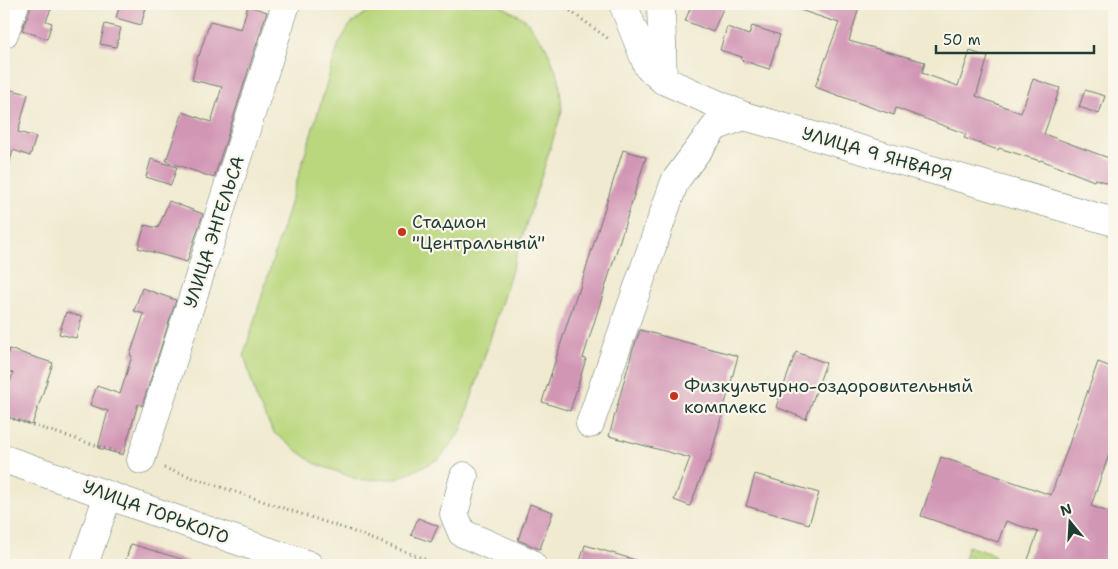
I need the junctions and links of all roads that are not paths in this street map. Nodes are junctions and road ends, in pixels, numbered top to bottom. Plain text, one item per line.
1 (15, 4) edge
2 (286, 4) edge
3 (623, 4) edge
4 (662, 4) edge
5 (4, 34) edge
6 (655, 73) junction
7 (744, 116) junction
8 (1114, 222) edge
9 (590, 424) dead end
10 (4, 459) edge
11 (141, 460) road end
12 (464, 476) dead end
13 (108, 495) junction
14 (84, 565) edge
15 (309, 565) edge
16 (532, 565) edge

1 - 5 street
2 - 11 street, УЛИЦА ЭНГЕЛЬСА
3 - 6 street
4 - 6 street
6 - 7 street, УЛИЦА 9 ЯНВАРЯ
7 - 8 street, УЛИЦА 9 ЯНВАРЯ
7 - 9 street
10 - 13 street, УЛИЦА ГОРЬКОГО
12 - 16 street
13 - 14 street
13 - 15 street, УЛИЦА ГОРЬКОГО

